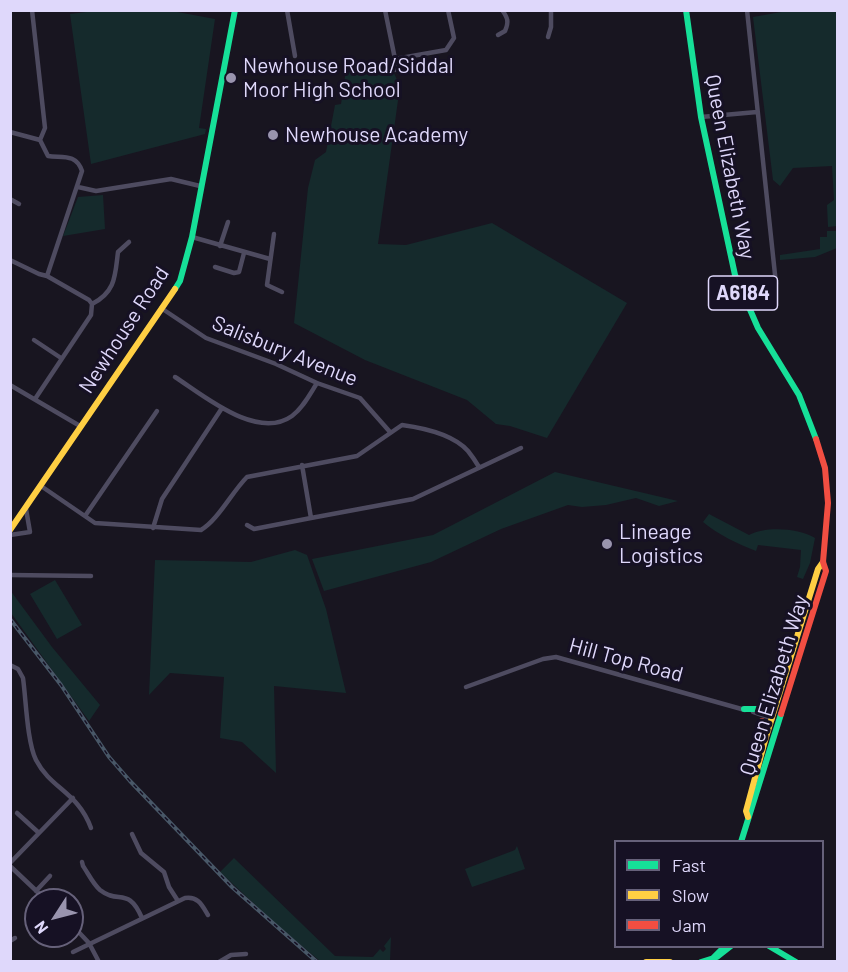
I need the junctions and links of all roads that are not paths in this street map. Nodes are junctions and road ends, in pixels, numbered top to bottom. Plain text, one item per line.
1 (32, 10) edge
2 (235, 10) edge
3 (287, 10) edge
4 (385, 10) edge
5 (448, 10) edge
6 (502, 10) edge
7 (551, 10) edge
8 (686, 10) edge
9 (747, 10) edge
10 (505, 31) junction
11 (498, 35) dead end
12 (548, 37) dead end
13 (507, 38) dead end
14 (295, 56) dead end
15 (394, 59) junction
16 (395, 70) dead end
17 (757, 112) junction
18 (701, 117) junction
19 (10, 132) edge
20 (40, 140) junction
21 (200, 186) junction
22 (78, 187) junction
23 (10, 199) edge
24 (19, 204) dead end
25 (228, 222) dead end
26 (274, 234) dead end
27 (192, 237) junction
28 (129, 242) dead end
29 (220, 246) junction
30 (112, 251) dead end
31 (244, 253) junction
32 (118, 255) junction
33 (270, 259) junction
34 (10, 260) edge
35 (215, 267) dead end
36 (47, 276) junction
37 (776, 284) dead end
38 (282, 292) dead end
39 (92, 304) junction
40 (160, 308) junction
41 (34, 340) dead end
42 (61, 358) junction
43 (175, 376) dead end
44 (317, 383) junction
45 (10, 385) edge
46 (35, 399) junction
47 (222, 408) junction
48 (156, 411) dead end
49 (80, 426) junction
50 (390, 432) junction
51 (521, 448) dead end
52 (302, 465) junction
53 (479, 467) junction
54 (41, 486) junction
55 (26, 509) junction
56 (85, 516) junction
57 (311, 518) junction
58 (247, 525) dead end
59 (153, 528) junction
60 (10, 530) edge
61 (10, 535) edge
62 (823, 562) junction
63 (10, 575) edge
64 (91, 576) dead end
65 (10, 665) edge
66 (466, 687) dead end
67 (778, 698) junction
68 (744, 709) junction
69 (762, 721) junction
70 (771, 721) junction
71 (779, 724) junction
72 (765, 737) junction
73 (73, 798) junction
74 (17, 813) dead end
75 (748, 817) junction
76 (91, 828) dead end
77 (39, 833) junction
78 (132, 834) dead end
79 (742, 840) edge
80 (82, 862) dead end
81 (10, 864) edge
82 (50, 876) dead end
83 (33, 888) edge
84 (39, 888) edge
85 (178, 901) junction
86 (208, 915) dead end
87 (142, 918) junction
88 (84, 938) edge
89 (89, 943) junction
90 (778, 949) edge
91 (724, 950) edge
92 (74, 952) dead end
93 (246, 954) dead end
94 (99, 962) edge
95 (219, 962) edge
96 (646, 962) edge
97 (669, 962) edge
98 (701, 962) edge
99 (796, 962) edge

1 - 20 street
2 - 21 main road, Newhouse Road
3 - 14 street
4 - 15 street
5 - 15 street
6 - 10 street
7 - 12 street
8 - 18 main road, Queen Elizabeth Way / A6184
9 - 17 street
10 - 11 street
10 - 13 street
15 - 16 street
17 - 18 street
17 - 37 street
18 - 62 main road, Queen Elizabeth Way / A6184
19 - 20 street
20 - 22 street
21 - 22 street
21 - 27 main road, Newhouse Road
22 - 36 street
23 - 24 street
25 - 29 street
26 - 33 street
27 - 29 street
27 - 40 main road, Newhouse Road
28 - 32 street
29 - 31 street
30 - 32 street
31 - 33 street
31 - 35 street
32 - 39 street
33 - 38 street
34 - 36 street
36 - 39 street
39 - 42 street
40 - 44 street, Salisbury Avenue
40 - 49 main road, Newhouse Road
41 - 42 street
42 - 46 street
43 - 47 street
44 - 47 street
44 - 50 street, Salisbury Avenue
45 - 46 street
46 - 49 street
47 - 59 street
48 - 56 street
49 - 54 main road, Newhouse Road
50 - 52 street
50 - 53 street
51 - 53 street
52 - 57 street
52 - 59 street
53 - 57 street
54 - 55 main road, Newhouse Road
54 - 56 street
55 - 60 main road, Newhouse Road
55 - 61 street, Newhouse Road
56 - 59 street
57 - 58 street
62 - 67 main road, Queen Elizabeth Way / A6184
62 - 71 main road, Queen Elizabeth Way / A6184
63 - 64 street
65 - 73 street
66 - 68 street, Hill Top Road
67 - 68 main road
67 - 70 main road, Queen Elizabeth Way / A6184
68 - 69 street, Hill Top Road
68 - 70 street, Hill Top Road
69 - 70 street, Hill Top Road
69 - 72 main road
70 - 71 street, Hill Top Road
70 - 72 main road, Queen Elizabeth Way / A6184
71 - 75 main road, Queen Elizabeth Way / A6184
72 - 75 main road, Queen Elizabeth Way / A6184
73 - 76 street
73 - 77 street
74 - 77 street
75 - 79 main road, Queen Elizabeth Way / A6184
77 - 81 street
78 - 85 street
80 - 87 street
81 - 83 street
82 - 84 street
85 - 86 street
85 - 87 street
87 - 89 street
88 - 89 street
89 - 92 street
89 - 94 street
90 - 99 main road
91 - 98 main road
93 - 95 street
96 - 97 main road

